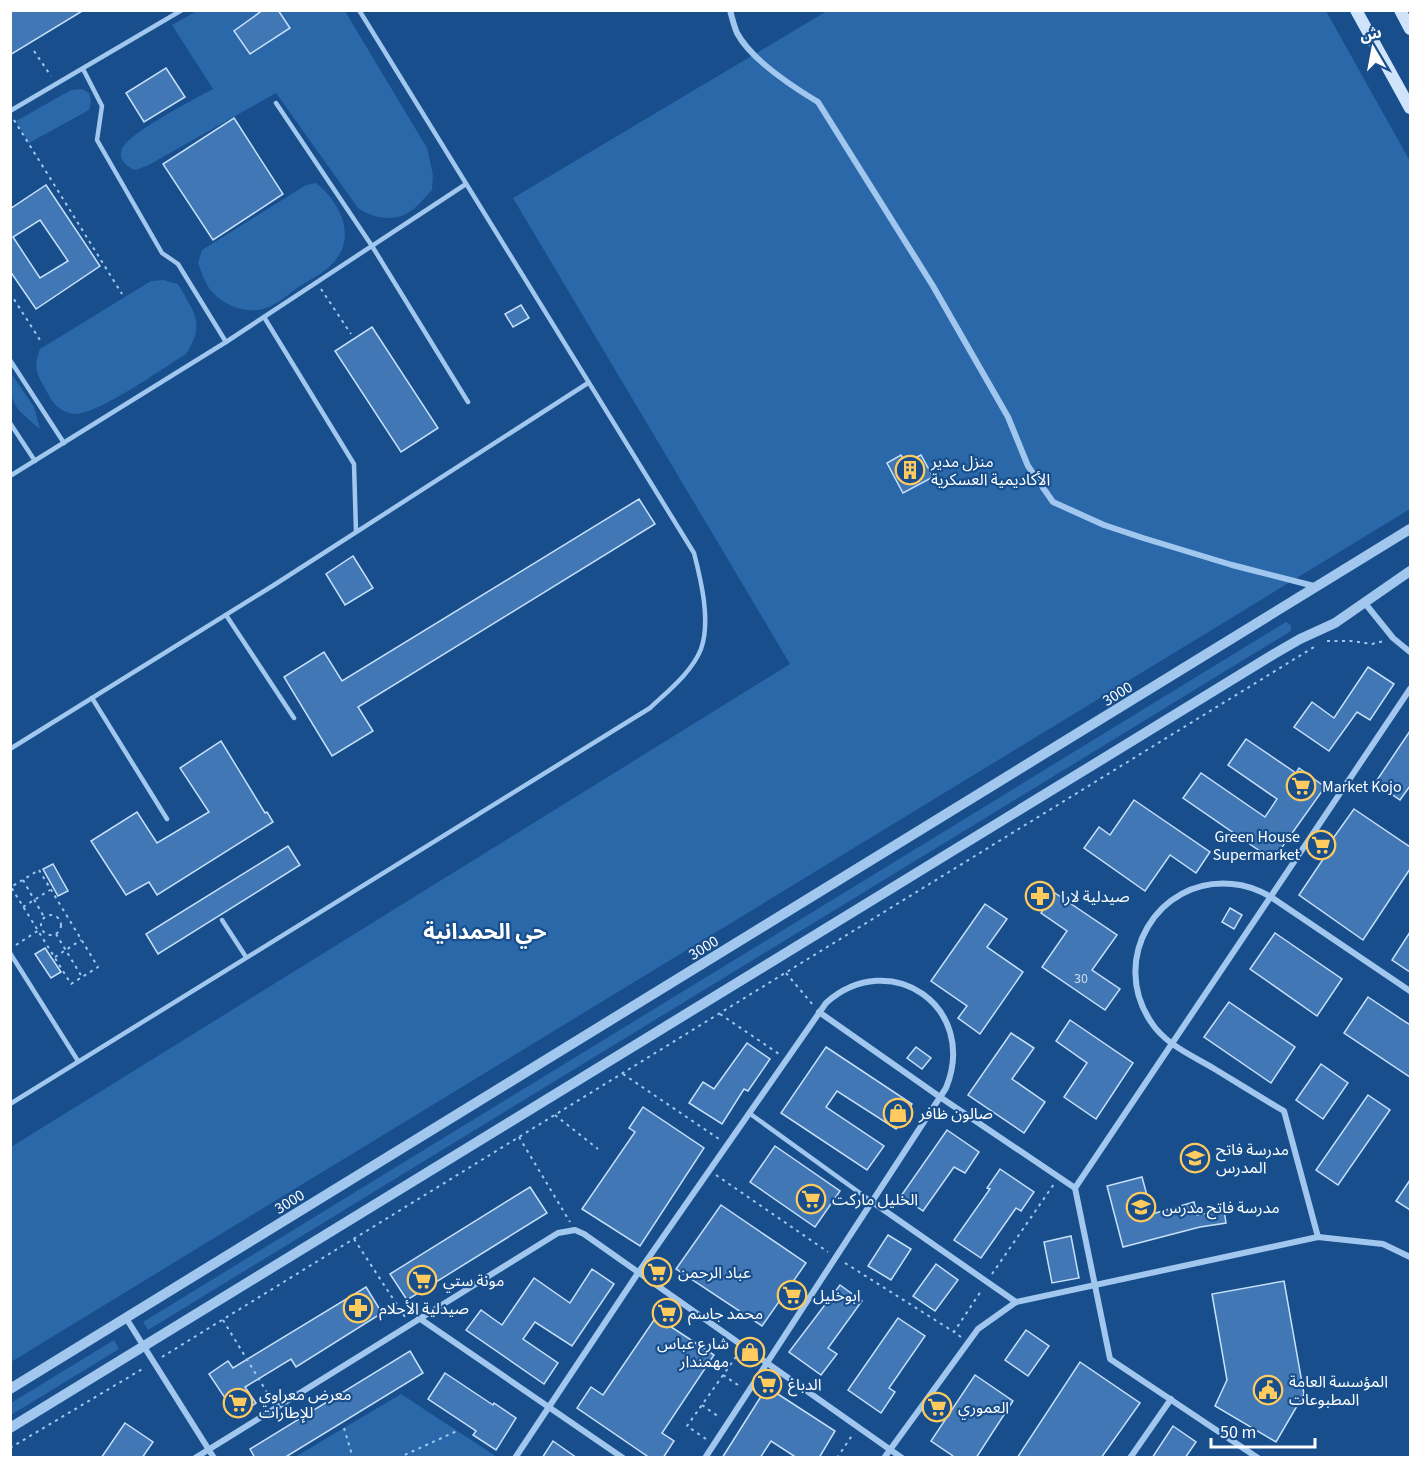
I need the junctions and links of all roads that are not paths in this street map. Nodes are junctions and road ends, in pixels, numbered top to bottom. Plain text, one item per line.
1 (182, 10) edge
2 (359, 10) edge
3 (730, 10) edge
4 (1356, 10) edge
5 (1400, 10) edge
6 (1410, 29) edge
7 (83, 69) junction
8 (276, 103) dead end
9 (1410, 108) edge
10 (10, 113) edge
11 (466, 184) junction
12 (372, 246) junction
13 (264, 317) junction
14 (226, 342) junction
15 (10, 360) edge
16 (588, 383) junction
17 (468, 402) dead end
18 (10, 423) edge
19 (64, 443) junction
20 (35, 461) junction
21 (10, 477) edge
22 (1410, 529) edge
23 (356, 532) junction
24 (1410, 571) edge
25 (1318, 587) junction
26 (1364, 602) junction
27 (226, 615) junction
28 (1410, 652) edge
29 (1410, 690) edge
30 (92, 698) junction
31 (294, 718) dead end
32 (10, 749) edge
33 (167, 819) dead end
34 (1271, 897) junction
35 (222, 920) dead end
36 (10, 953) edge
37 (246, 957) junction
38 (1410, 991) edge
39 (819, 1012) junction
40 (1172, 1044) junction
41 (78, 1061) junction
42 (940, 1097) junction
43 (10, 1104) edge
44 (749, 1113) junction
45 (1075, 1188) junction
46 (872, 1201) junction
47 (1318, 1237) junction
48 (1410, 1257) edge
49 (638, 1273) junction
50 (1095, 1285) junction
51 (1016, 1302) junction
52 (126, 1318) junction
53 (419, 1318) junction
54 (144, 1347) junction
55 (766, 1363) junction
56 (10, 1389) edge
57 (1171, 1400) junction
58 (549, 1407) junction
59 (10, 1428) edge
60 (209, 1449) junction
61 (890, 1449) junction
62 (195, 1458) edge
63 (214, 1458) edge
64 (515, 1458) edge
65 (623, 1458) edge
66 (705, 1458) edge
67 (884, 1458) edge
68 (902, 1458) edge
69 (1130, 1458) edge
70 (1258, 1458) edge

1 - 7 lane
2 - 11 lane
3 - 25 street
4 - 9 main road
5 - 6 main road
7 - 10 lane
7 - 14 lane
8 - 12 lane
11 - 12 lane
11 - 16 lane
12 - 13 lane
12 - 17 lane
13 - 14 lane
13 - 23 lane
14 - 19 lane
15 - 19 lane
16 - 23 lane
16 - 37 lane
18 - 20 lane
19 - 20 lane
20 - 21 lane
22 - 25 street, 3000
23 - 27 lane
24 - 26 street
25 - 52 street, 3000
26 - 28 street
26 - 54 street
27 - 30 lane
27 - 31 lane
29 - 34 street
30 - 32 lane
30 - 33 lane
34 - 38 street
34 - 40 street
34 - 40 street
35 - 37 lane
36 - 41 lane
37 - 41 lane
39 - 42 street
39 - 42 street
39 - 44 street
40 - 45 street
40 - 47 street
41 - 43 lane
42 - 45 street
42 - 46 street
44 - 46 lane
44 - 49 street
45 - 50 street
46 - 51 street
46 - 55 street
47 - 48 street
47 - 50 street
49 - 53 street
49 - 55 street
49 - 58 street
50 - 51 street
50 - 57 street
51 - 61 street
52 - 54 street
52 - 56 street, 3000
53 - 58 street
53 - 60 street
54 - 59 street
54 - 60 street
55 - 61 street
55 - 66 street
57 - 69 street
57 - 70 street
58 - 64 street
58 - 65 street
60 - 62 street
60 - 63 street
61 - 67 street
61 - 68 street

